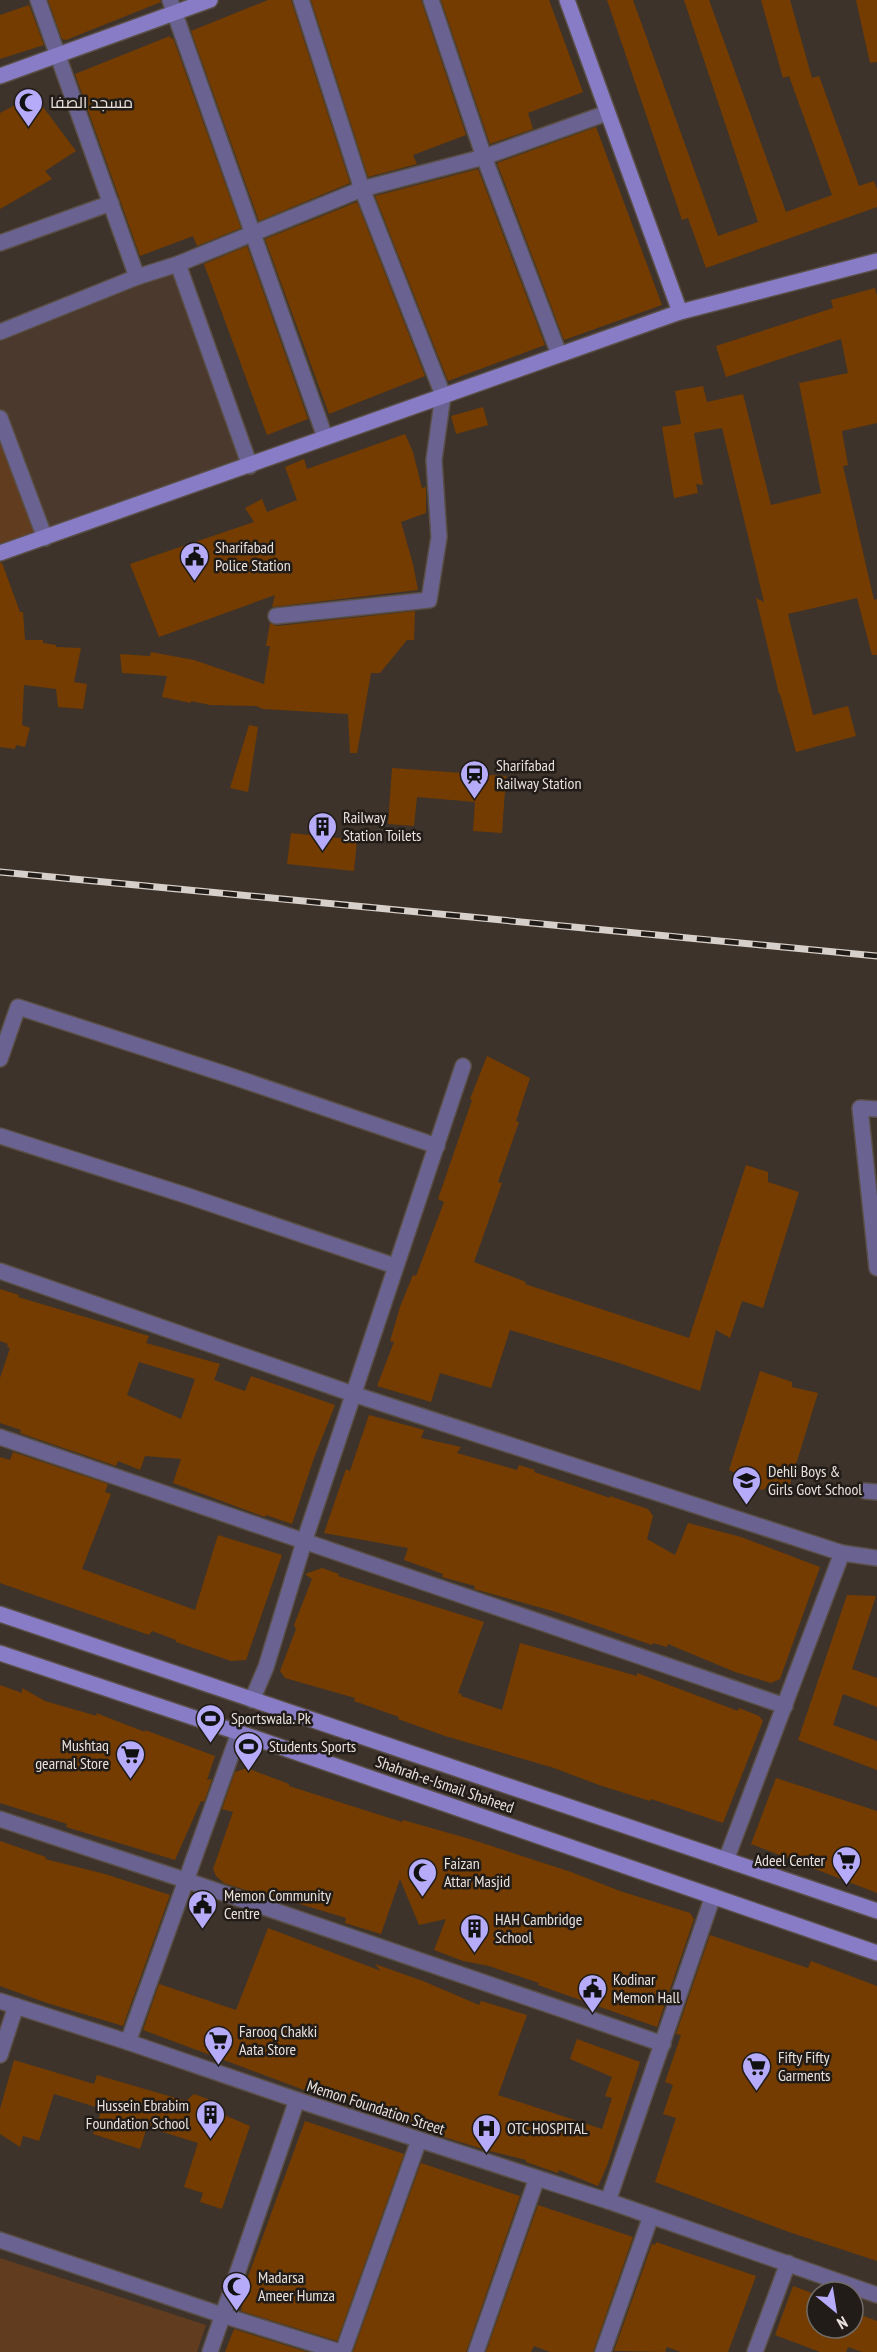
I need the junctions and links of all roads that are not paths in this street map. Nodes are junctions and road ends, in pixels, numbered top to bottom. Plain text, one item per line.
1 (38, 0) edge
2 (210, 0) edge
3 (301, 0) edge
4 (431, 0) edge
5 (567, 0) edge
6 (173, 6) edge
7 (58, 55) junction
8 (0, 76) edge
9 (607, 113) junction
10 (484, 157) junction
11 (362, 189) junction
12 (111, 203) junction
13 (253, 232) junction
14 (0, 243) edge
15 (877, 261) edge
16 (178, 264) junction
17 (137, 277) junction
18 (680, 312) junction
19 (0, 332) edge
20 (560, 354) junction
21 (443, 395) junction
22 (0, 418) edge
23 (325, 437) junction
24 (250, 466) junction
25 (45, 538) junction
26 (0, 553) edge
27 (276, 616) dead end
28 (0, 1059) edge
29 (463, 1066) dead end
30 (877, 1109) edge
31 (0, 1136) edge
32 (437, 1146) junction
33 (873, 1188) edge
34 (877, 1265) edge
35 (395, 1266) junction
36 (0, 1271) edge
37 (352, 1394) junction
38 (0, 1437) edge
39 (304, 1542) junction
40 (842, 1553) junction
41 (877, 1558) edge
42 (0, 1614) edge
43 (0, 1653) edge
44 (252, 1700) junction
45 (785, 1706) junction
46 (239, 1733) junction
47 (0, 1819) edge
48 (726, 1860) junction
49 (185, 1880) junction
50 (712, 1896) junction
51 (877, 1911) edge
52 (877, 1953) edge
53 (0, 2001) edge
54 (16, 2006) junction
55 (128, 2042) junction
56 (663, 2044) junction
57 (0, 2055) edge
58 (297, 2100) junction
59 (419, 2140) junction
60 (537, 2178) junction
61 (608, 2201) junction
62 (651, 2216) junction
63 (0, 2240) edge
64 (788, 2264) junction
65 (877, 2295) edge
66 (222, 2315) junction
67 (210, 2352) edge
68 (341, 2352) edge
69 (476, 2352) edge
70 (603, 2352) edge
71 (755, 2352) edge

1 - 7 street
2 - 6 main road
3 - 11 street
4 - 10 street
5 - 9 main road
6 - 7 main road
6 - 13 street
7 - 8 main road
7 - 12 street
9 - 10 street
9 - 18 main road
10 - 11 street
10 - 20 street
11 - 13 street
11 - 21 street
12 - 14 street
12 - 17 street
13 - 16 street
13 - 23 street
15 - 18 main road
16 - 17 street
16 - 24 street
17 - 19 street
18 - 20 main road
20 - 21 main road
21 - 23 main road
21 - 27 street
22 - 25 street
23 - 24 main road
24 - 25 main road
25 - 26 main road
28 - 32 street
29 - 32 street
30 - 33 street
31 - 35 street
32 - 35 street
33 - 34 street
35 - 37 street
36 - 37 street
37 - 39 street
37 - 40 street
38 - 39 street
39 - 44 street
39 - 45 street
40 - 41 street
40 - 45 street
42 - 44 main road, Shahrah-e-Ismail Shaheed
43 - 46 main road, Shahrah-e-Ismail Shaheed
44 - 48 main road, Shahrah-e-Ismail Shaheed
45 - 48 street
46 - 49 street
46 - 50 main road, Shahrah-e-Ismail Shaheed
47 - 49 street
48 - 51 main road, Shahrah-e-Ismail Shaheed
49 - 55 street
49 - 56 street
50 - 52 main road, Shahrah-e-Ismail Shaheed
50 - 56 street
53 - 54 street, Memon Foundation Street
54 - 55 street, Memon Foundation Street
54 - 57 street
55 - 58 street, Memon Foundation Street
56 - 61 street
58 - 59 street, Memon Foundation Street
58 - 66 street
59 - 60 street, Memon Foundation Street
59 - 68 street
60 - 61 street, Memon Foundation Street
60 - 69 street
61 - 62 street, Memon Foundation Street
62 - 64 street, Memon Foundation Street
62 - 70 street
63 - 66 street
64 - 65 street, Memon Foundation Street
64 - 71 street
66 - 67 street
66 - 68 street

